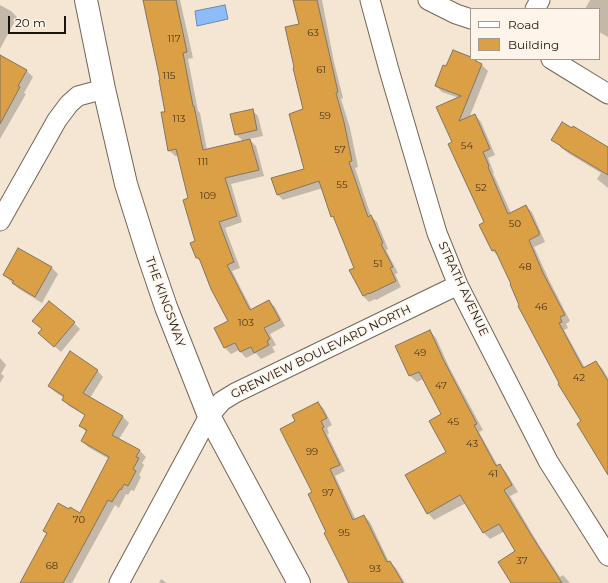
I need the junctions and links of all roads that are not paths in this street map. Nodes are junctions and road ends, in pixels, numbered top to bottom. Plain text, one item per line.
1 (86, 0) edge
2 (370, 0) edge
3 (428, 0) edge
4 (470, 19) edge
5 (553, 60) edge
6 (104, 89) junction
7 (608, 94) edge
8 (0, 221) edge
9 (458, 285) junction
10 (209, 416) junction
11 (608, 556) edge
12 (119, 583) edge
13 (299, 583) edge

1 - 6 street, THE KINGSWAY
2 - 9 street, STRATH AVENUE
3 - 4 street
5 - 7 street
6 - 8 street
6 - 10 street, THE KINGSWAY
9 - 10 street, GRENVIEW BOULEVARD NORTH
9 - 11 street, STRATH AVENUE
10 - 12 street, GRENVIEW BOULEVARD NORTH
10 - 13 street, THE KINGSWAY

